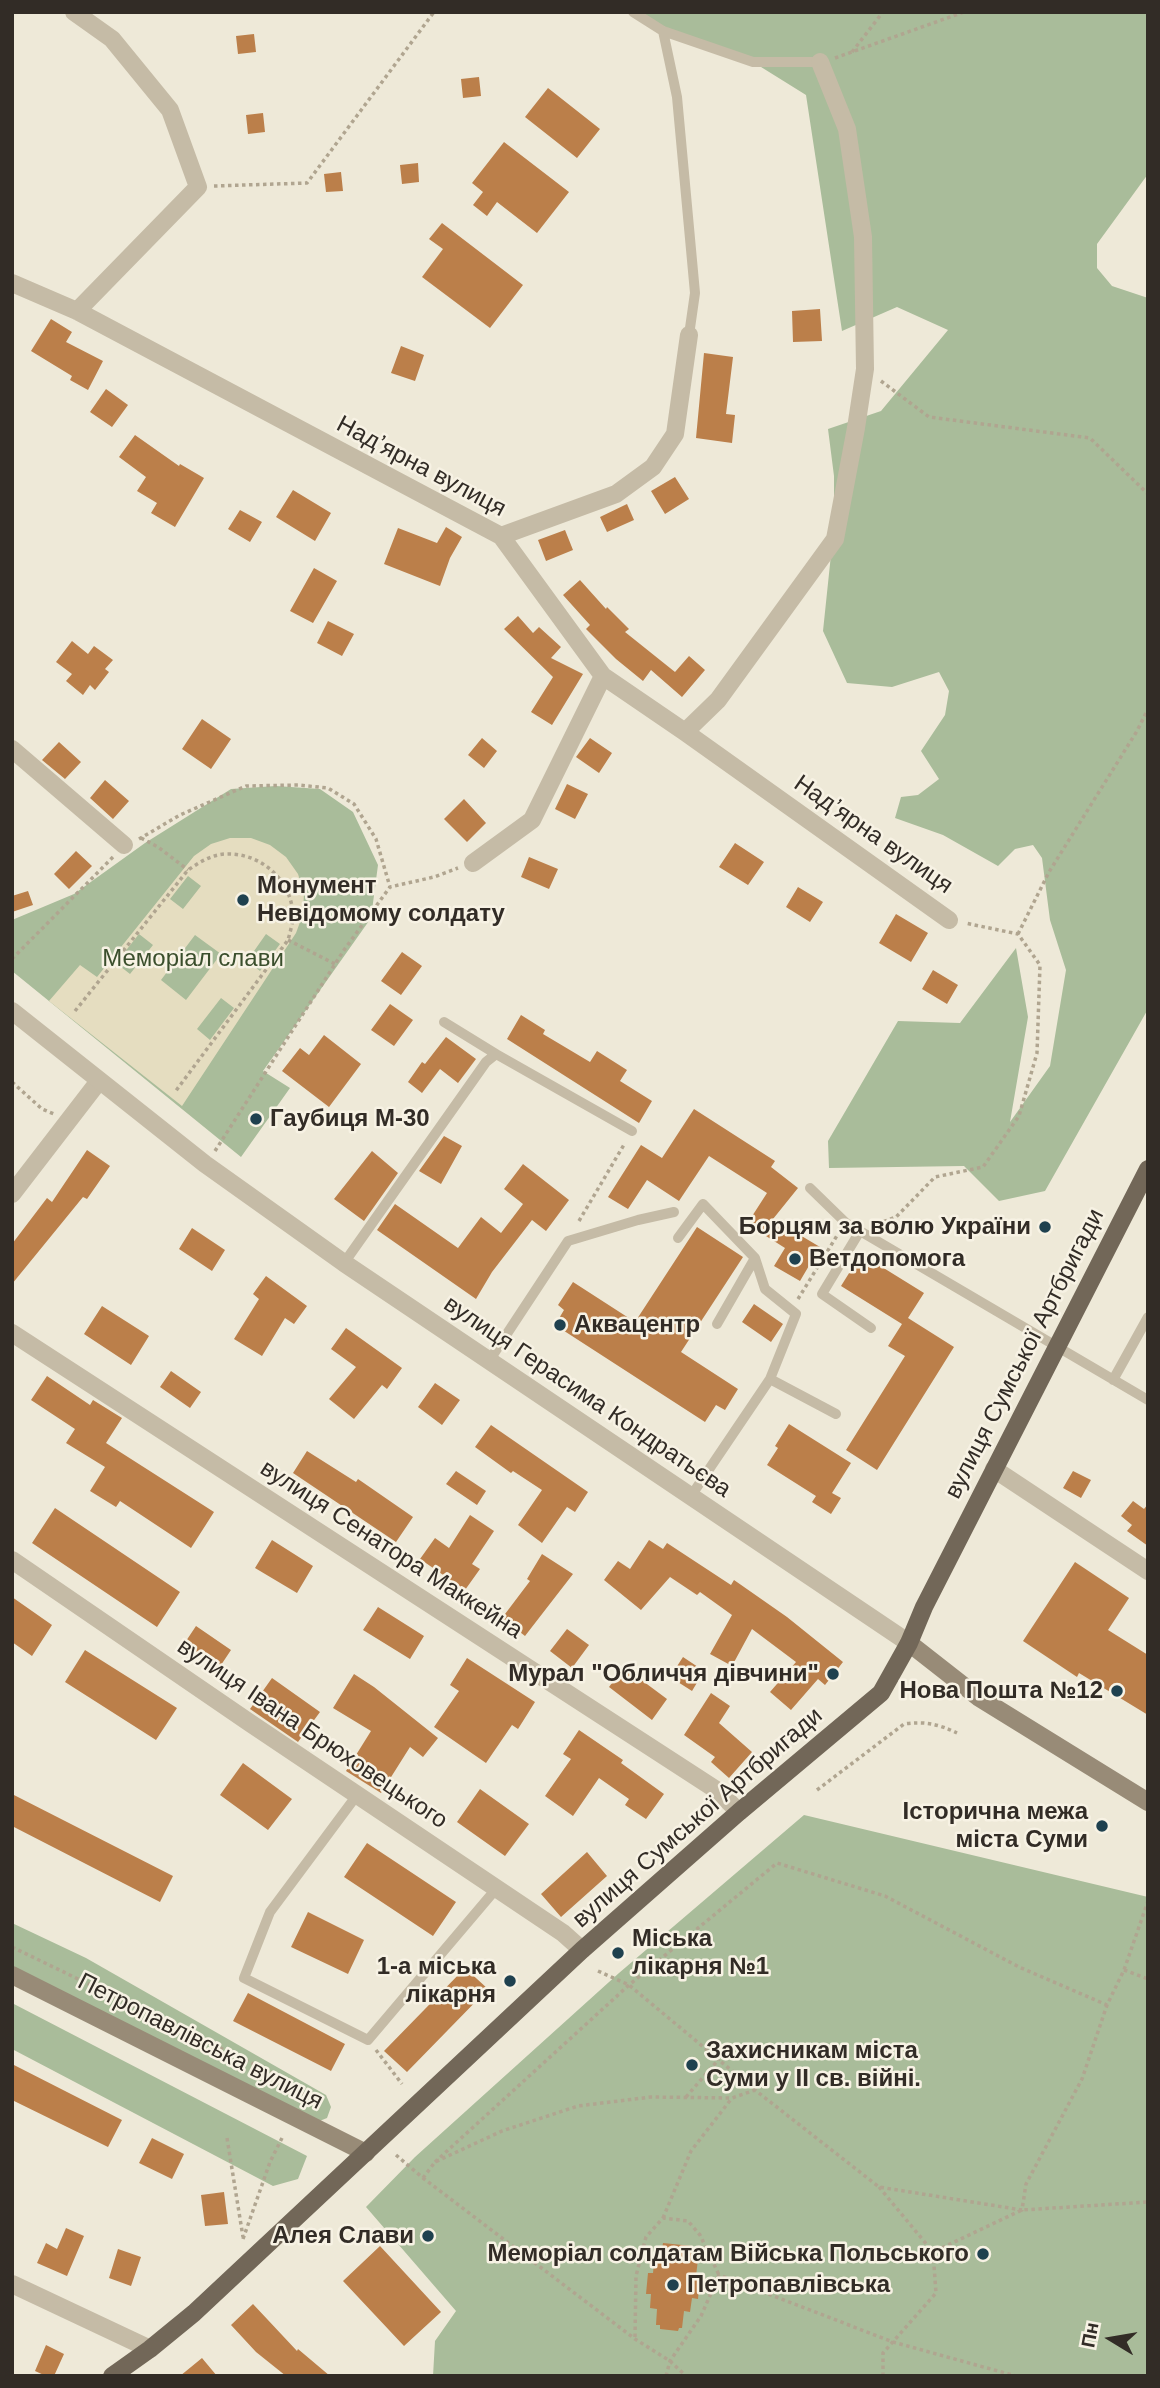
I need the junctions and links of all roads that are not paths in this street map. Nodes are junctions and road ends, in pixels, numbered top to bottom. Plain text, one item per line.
1 (74, 12) edge
2 (633, 12) edge
3 (663, 31) junction
4 (820, 62) joint
5 (12, 283) edge
6 (76, 311) junction
7 (690, 335) joint
8 (501, 536) junction
9 (603, 676) junction
10 (685, 732) junction
11 (12, 749) edge
12 (133, 842) road end
13 (473, 863) road end
14 (949, 920) road end
15 (12, 1011) edge
16 (444, 1022) dead end
17 (496, 1054) junction
18 (99, 1081) junction
19 (632, 1131) road end
20 (1148, 1169) edge
21 (810, 1188) dead end
22 (12, 1194) edge
23 (674, 1212) dead end
24 (860, 1231) junction
25 (678, 1238) dead end
26 (755, 1258) junction
27 (344, 1263) junction
28 (1148, 1317) edge
29 (717, 1324) dead end
30 (871, 1328) dead end
31 (12, 1333) edge
32 (1056, 1347) junction
33 (489, 1361) junction
34 (770, 1379) junction
35 (1113, 1380) junction
36 (1148, 1400) edge
37 (836, 1414) dead end
38 (994, 1469) junction
39 (691, 1496) junction
40 (12, 1560) edge
41 (1148, 1571) edge
42 (909, 1643) junction
43 (357, 1795) junction
44 (1148, 1802) edge
45 (739, 1812) junction
46 (496, 1889) junction
47 (582, 1950) junction
48 (12, 1975) edge
49 (366, 2153) junction
50 (12, 2284) edge
51 (150, 2349) junction
52 (112, 2376) edge

1 - 6 street
2 - 3 lane
3 - 4 lane
3 - 7 lane
4 - 10 street
5 - 6 street, Надʼярна вулиця
6 - 8 street, Надʼярна вулиця
7 - 8 street
8 - 9 street, Надʼярна вулиця
9 - 10 street, Надʼярна вулиця
9 - 13 street
10 - 14 street, Надʼярна вулиця
11 - 12 street
15 - 18 street, вулиця Герасима Кондратьєва
16 - 17 lane
17 - 19 lane
17 - 27 lane
18 - 22 street
18 - 27 street, вулиця Герасима Кондратьєва
20 - 32 main road, вулиця Сумської Артбригади
21 - 24 lane
23 - 33 lane
24 - 30 lane
24 - 32 lane
25 - 26 lane
26 - 29 lane
26 - 34 lane
27 - 33 street, вулиця Герасима Кондратьєва
28 - 35 lane
31 - 45 street, вулиця Сенатора Маккейна
32 - 35 lane
32 - 38 main road, вулиця Сумської Артбригади
33 - 39 street, вулиця Герасима Кондратьєва
34 - 37 lane
34 - 39 lane
35 - 36 lane
38 - 41 street
38 - 42 main road, вулиця Сумської Артбригади
39 - 42 street, вулиця Герасима Кондратьєва
40 - 43 street, вулиця Івана Брюховецького
42 - 44 main road, вулиця Герасима Кондратьєва
42 - 45 main road, вулиця Сумської Артбригади
43 - 46 street, вулиця Івана Брюховецького
43 - 46 lane
45 - 47 main road, вулиця Сумської Артбригади
46 - 47 street, вулиця Івана Брюховецького
47 - 49 main road, вулиця Сумської Артбригади
48 - 49 main road, Петропавлівська вулиця
49 - 51 main road, вулиця Сумської Артбригади
50 - 51 street
51 - 52 main road, вулиця Сумської Артбригади

